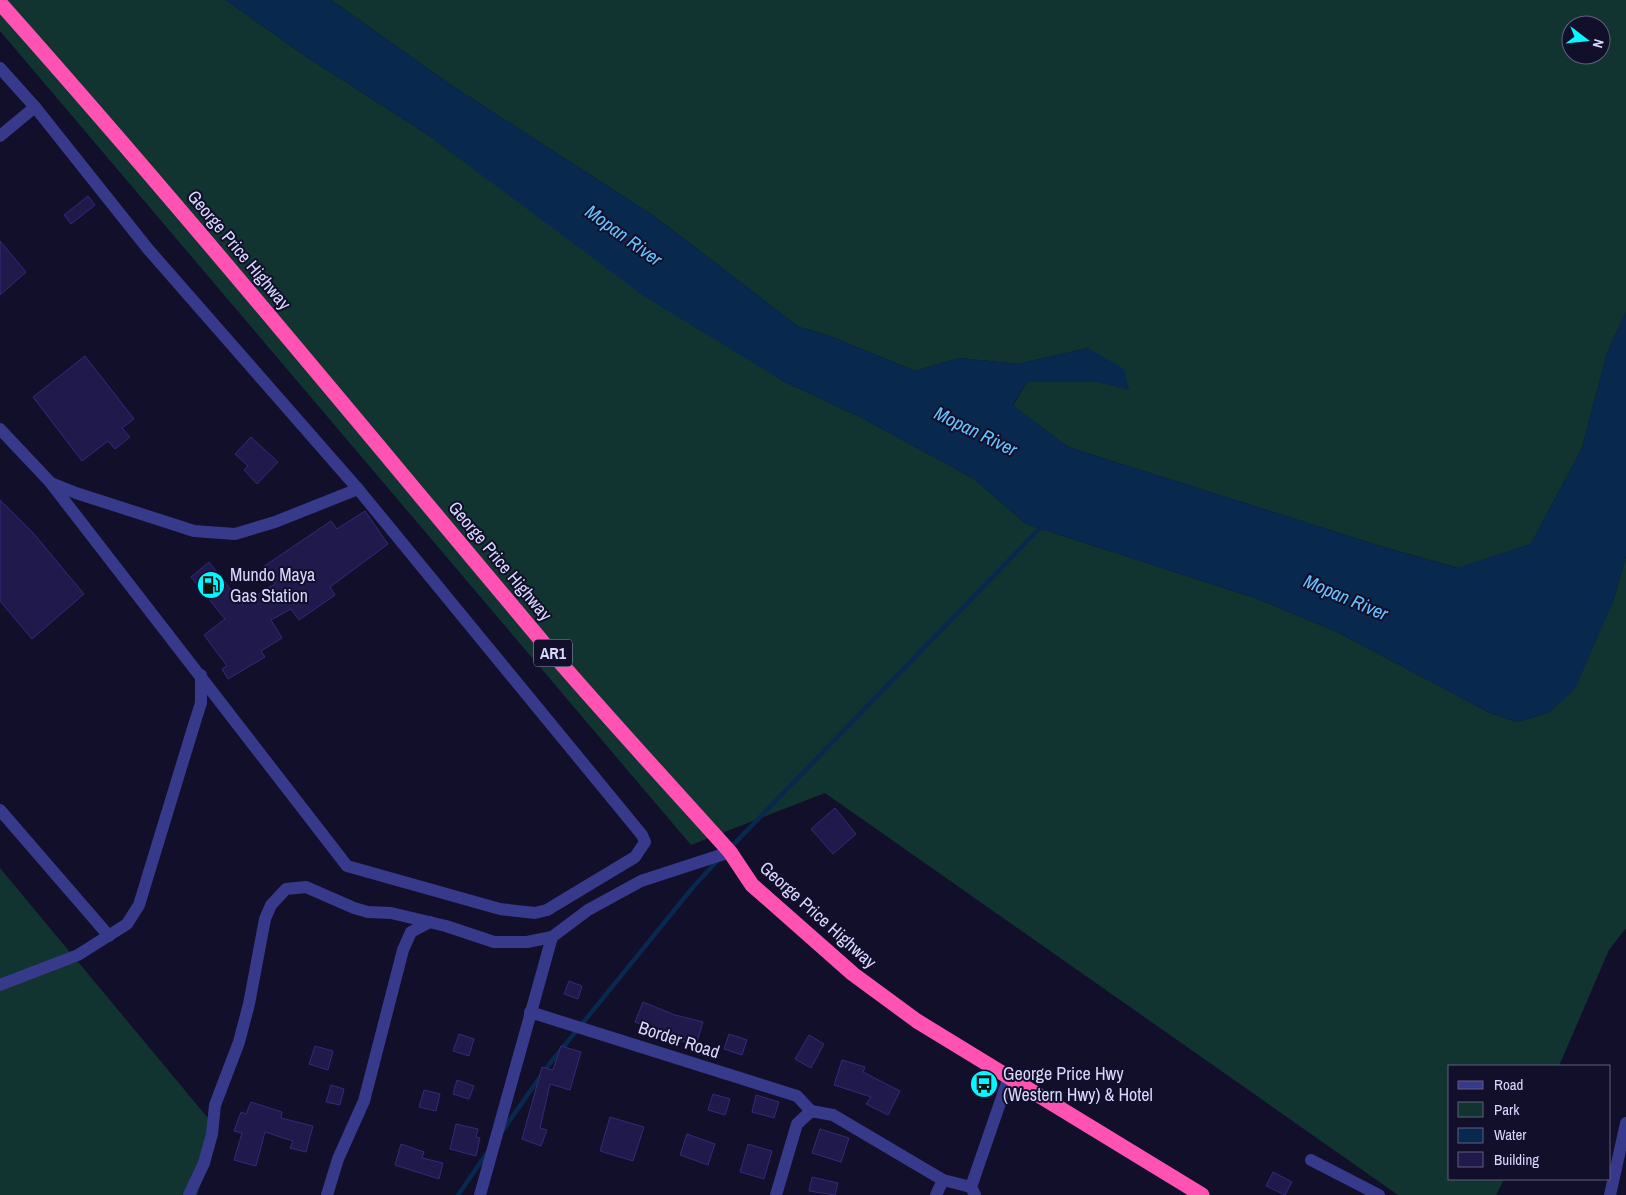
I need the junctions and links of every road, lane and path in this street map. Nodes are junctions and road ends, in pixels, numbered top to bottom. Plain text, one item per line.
1 (0, 2) edge
2 (0, 68) edge
3 (35, 107) junction
4 (0, 136) edge
5 (0, 429) edge
6 (50, 482) junction
7 (358, 490) junction
8 (200, 675) junction
9 (0, 810) edge
10 (730, 852) junction
11 (430, 922) junction
12 (109, 936) junction
13 (552, 936) junction
14 (0, 985) edge
15 (530, 1012) junction
16 (1009, 1077) junction
17 (812, 1111) junction
18 (1626, 1123) edge
19 (1311, 1160) dead end
20 (943, 1180) junction
21 (973, 1191) edge
22 (189, 1195) edge
23 (327, 1195) edge
24 (480, 1195) edge
25 (776, 1195) edge
26 (936, 1195) edge
27 (1202, 1195) edge
28 (1379, 1195) edge
29 (1610, 1195) edge

1 - 10 highway, George Price Highway / AR1
2 - 3 street
3 - 4 street
3 - 7 street
5 - 6 street
6 - 7 street
6 - 8 street
7 - 8 street
8 - 12 street
9 - 12 street
10 - 13 street
10 - 16 highway, George Price Highway / AR1
11 - 13 street
11 - 22 street
11 - 23 street
12 - 14 street
13 - 15 street
15 - 17 street, Border Road
15 - 24 street
16 - 21 street
16 - 27 highway, George Price Highway / AR1
17 - 20 street
17 - 25 street
18 - 29 street
19 - 28 street
20 - 21 street
20 - 26 street

